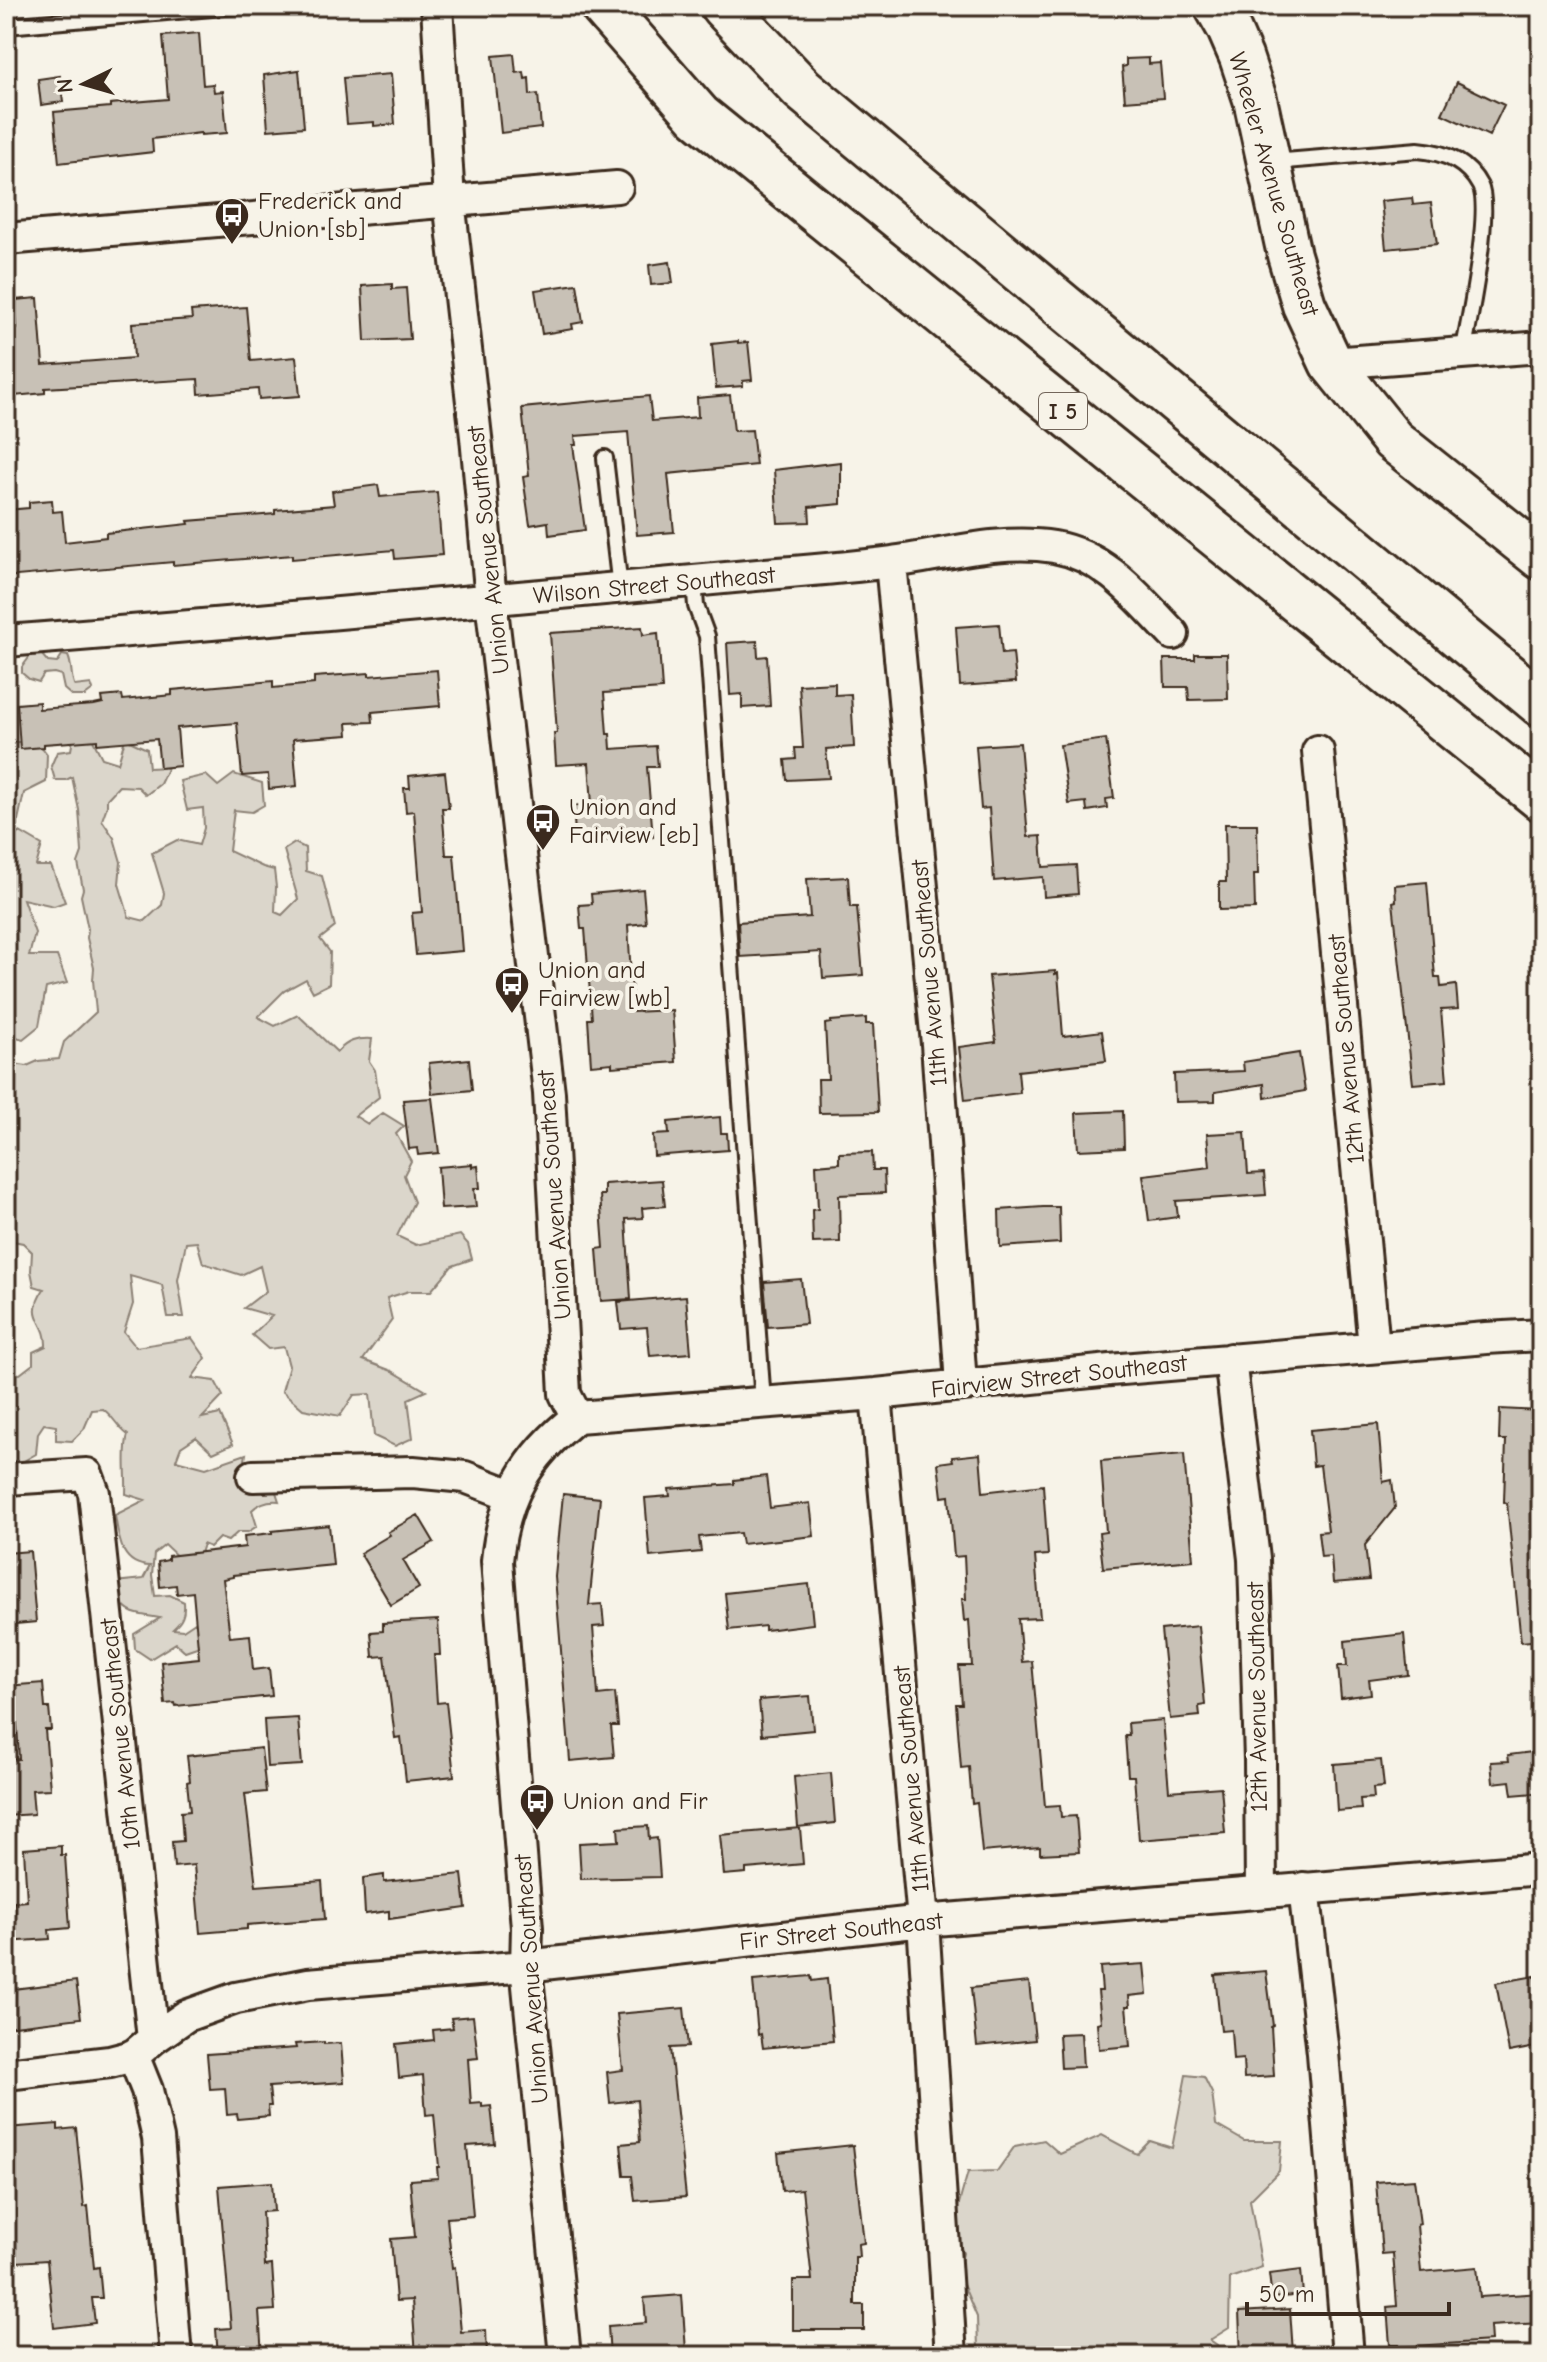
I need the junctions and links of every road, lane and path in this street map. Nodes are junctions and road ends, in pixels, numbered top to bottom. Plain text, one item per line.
1 (235, 6) edge
2 (437, 6) edge
3 (603, 6) edge
4 (723, 6) edge
5 (1216, 6) edge
6 (6, 26) edge
7 (1269, 162) junction
8 (617, 187) dead end
9 (449, 200) junction
10 (6, 239) edge
11 (1541, 347) edge
12 (1463, 353) junction
13 (1331, 363) junction
14 (605, 458) dead end
15 (1541, 558) edge
16 (891, 563) junction
17 (694, 581) junction
18 (620, 588) junction
19 (491, 600) junction
20 (1173, 634) dead end
21 (6, 641) edge
22 (1541, 704) edge
23 (1318, 751) dead end
24 (1541, 798) edge
25 (1541, 1335) edge
26 (1374, 1347) junction
27 (1230, 1359) junction
28 (961, 1384) junction
29 (876, 1394) junction
30 (763, 1402) junction
31 (577, 1417) junction
32 (253, 1476) dead end
33 (6, 1479) edge
34 (512, 1495) junction
35 (1541, 1869) edge
36 (1304, 1888) junction
37 (1261, 1891) junction
38 (923, 1921) junction
39 (526, 1966) junction
40 (143, 2047) junction
41 (6, 2074) edge
42 (176, 2356) edge
43 (565, 2356) edge
44 (951, 2356) edge
45 (1348, 2356) edge

1 - 6 lane
2 - 9 street, Union Avenue Southeast
3 - 24 highway, I 5
4 - 22 highway
5 - 7 street, Wheeler Avenue Southeast
7 - 12 lane
7 - 13 street, Wheeler Avenue Southeast
8 - 9 street
9 - 10 street
9 - 19 street, Union Avenue Southeast
11 - 12 street
12 - 13 street
13 - 15 street, Wheeler Avenue Southeast
14 - 18 lane
16 - 17 street, Wilson Street Southeast
16 - 20 street, Wilson Street Southeast
16 - 28 street, 11th Avenue Southeast
17 - 18 street, Wilson Street Southeast
17 - 30 lane
18 - 19 street, Wilson Street Southeast
19 - 21 street, Wilson Street Southeast
19 - 31 street, Union Avenue Southeast
23 - 26 street, 12th Avenue Southeast
25 - 26 street, Fairview Street Southeast
26 - 27 street, Fairview Street Southeast
27 - 28 street, Fairview Street Southeast
27 - 37 street, 12th Avenue Southeast
28 - 29 street, Fairview Street Southeast
29 - 30 street, Fairview Street Southeast
29 - 38 street, 11th Avenue Southeast
30 - 31 street, Fairview Street Southeast
31 - 34 street, Union Avenue Southeast
32 - 34 street
33 - 40 street, 10th Avenue Southeast
34 - 39 street, Union Avenue Southeast
35 - 36 street, Fir Street Southeast
36 - 37 street, Fir Street Southeast
36 - 45 street
37 - 38 street, Fir Street Southeast
38 - 39 street, Fir Street Southeast
38 - 44 street, 11th Avenue Southeast
39 - 40 street, Fir Street Southeast
39 - 43 street, Union Avenue Southeast
40 - 41 street, Fir Street Southeast
40 - 42 street

